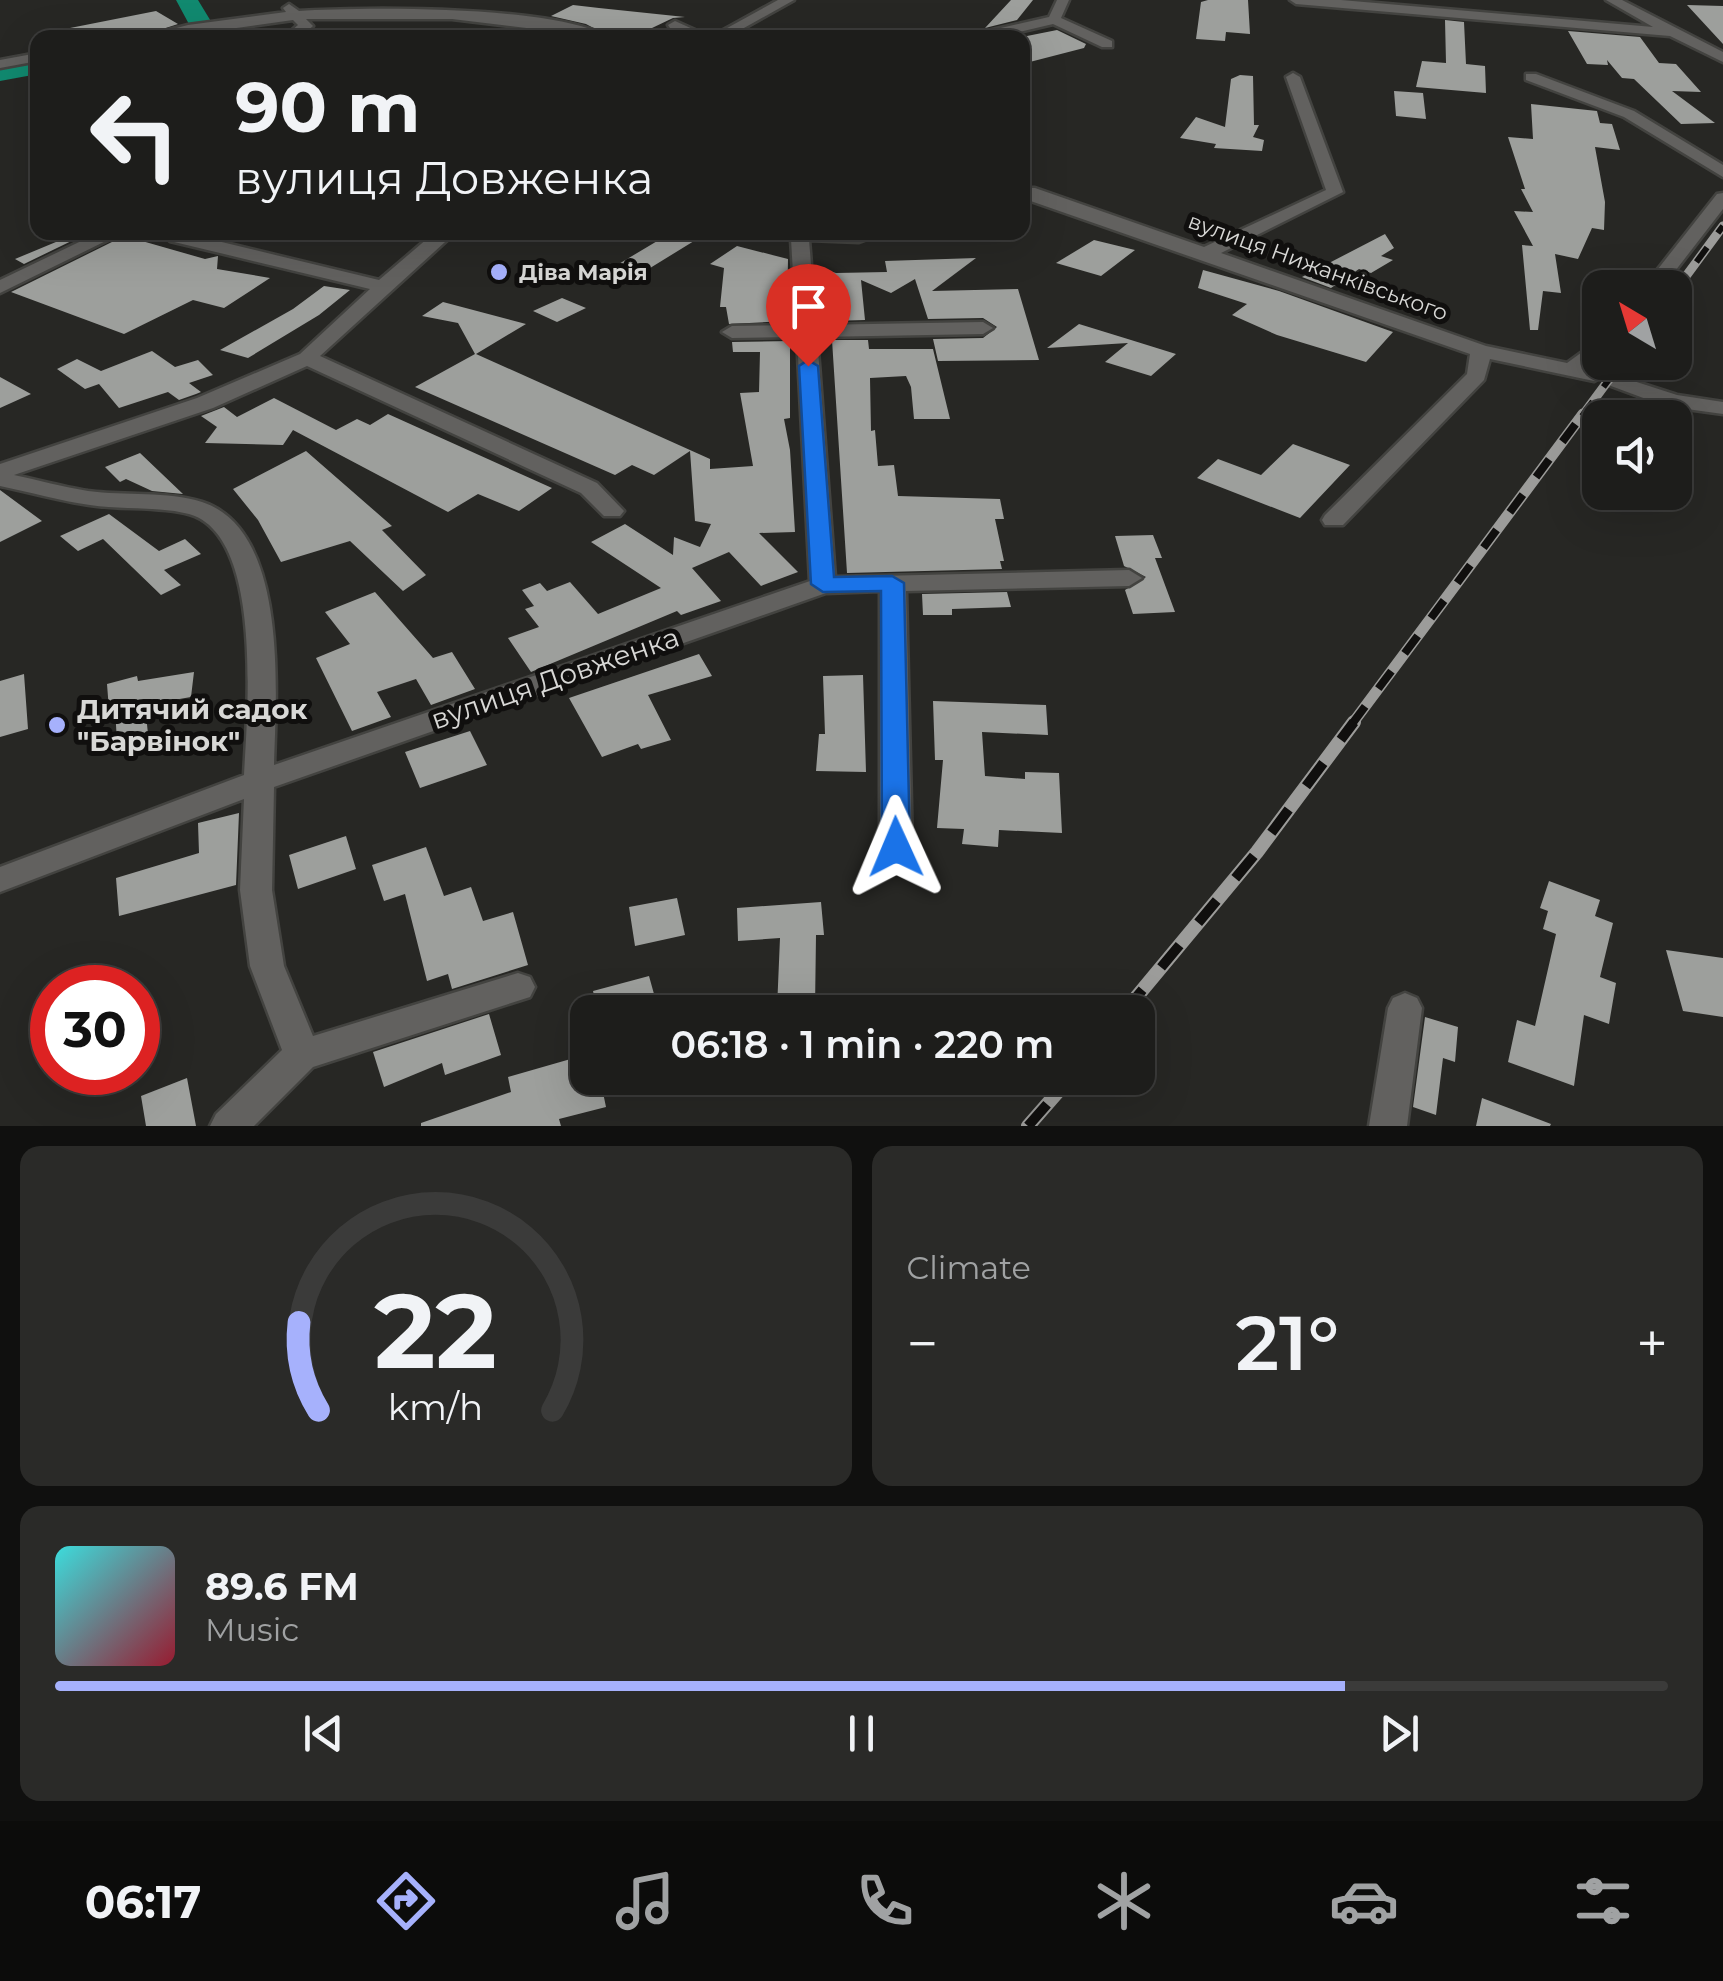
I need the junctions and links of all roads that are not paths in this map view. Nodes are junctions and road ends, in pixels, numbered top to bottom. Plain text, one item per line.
1 (476, 0) edge
2 (788, 0) edge
3 (1064, 0) edge
4 (1296, 0) edge
5 (1612, 0) edge
6 (288, 6) edge
7 (464, 16) junction
8 (1054, 20) junction
9 (675, 26) dead end
10 (175, 30) edge
11 (300, 30) edge
12 (570, 30) edge
13 (684, 30) edge
14 (731, 30) edge
15 (1024, 30) edge
16 (1669, 32) junction
17 (1107, 44) dead end
18 (30, 58) edge
19 (1723, 58) edge
20 (0, 64) edge
21 (1531, 76) dead end
22 (1293, 77) dead end
23 (1720, 167) edge
24 (1030, 189) edge
25 (1723, 198) edge
26 (100, 240) edge
27 (189, 240) edge
28 (800, 240) edge
29 (418, 242) edge
30 (1207, 254) junction
31 (1666, 270) edge
32 (0, 287) edge
33 (386, 287) junction
34 (983, 328) dead end
35 (806, 329) junction
36 (732, 332) dead end
37 (1481, 352) junction
38 (306, 358) junction
39 (1582, 361) edge
40 (1572, 370) junction
41 (1582, 372) edge
42 (1618, 382) dead end
43 (1723, 408) edge
44 (0, 475) edge
45 (612, 511) dead end
46 (1334, 520) dead end
47 (1129, 578) dead end
48 (892, 583) junction
49 (823, 584) junction
50 (262, 780) junction
51 (896, 847) dead end
52 (0, 880) edge
53 (518, 987) dead end
54 (1405, 1008) dead end
55 (301, 1055) junction
56 (229, 1126) edge
57 (1388, 1126) edge

1 - 7 street
2 - 14 street
3 - 8 street
4 - 16 street
5 - 16 street
6 - 7 street
6 - 10 street
6 - 11 street
7 - 12 street
8 - 15 street
8 - 17 street
9 - 13 street
16 - 19 street
18 - 20 street
21 - 23 street
22 - 30 street
24 - 30 street, вулиця Нижанківського
25 - 31 street
26 - 32 street
27 - 33 street
28 - 35 street
29 - 33 street
30 - 37 street, вулиця Нижанківського
33 - 38 street
34 - 35 street
35 - 36 street
35 - 49 street
37 - 40 street, вулиця Нижанківського
37 - 46 street
38 - 44 street
38 - 45 street
39 - 40 street
40 - 41 street, вулиця Нижанківського
42 - 43 street
44 - 50 street
47 - 48 street, вулиця Довженка
48 - 49 street, вулиця Довженка
48 - 51 street
49 - 50 street, вулиця Довженка
50 - 52 street, вулиця Довженка
50 - 55 street
53 - 55 street
54 - 57 street
55 - 56 street

